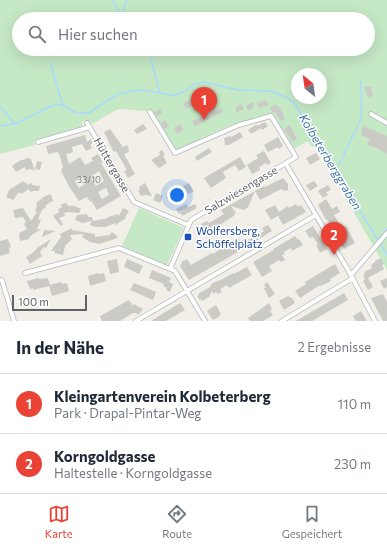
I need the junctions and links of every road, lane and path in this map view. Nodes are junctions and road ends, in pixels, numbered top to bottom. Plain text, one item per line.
1 (150, 112) dead end
2 (371, 114) dead end
3 (387, 123) edge
4 (38, 142) dead end
5 (286, 164) junction
6 (316, 215) junction
7 (188, 225) junction
8 (387, 233) edge
9 (170, 269) junction
10 (25, 273) dead end
11 (352, 277) junction
12 (1, 280) edge
13 (187, 291) junction
14 (14, 321) edge
15 (136, 321) edge
16 (205, 321) edge
17 (282, 321) edge
18 (375, 321) edge

1 - 5 street, Salzwiesengasse
2 - 3 street
4 - 7 street, Hüttergasse
5 - 6 street
5 - 7 street, Salzwiesengasse
6 - 11 street
6 - 13 street
7 - 9 street, Salzwiesengasse
8 - 11 street
9 - 10 street
9 - 13 street
11 - 17 street
11 - 18 street
12 - 14 street
13 - 15 street
13 - 16 street

